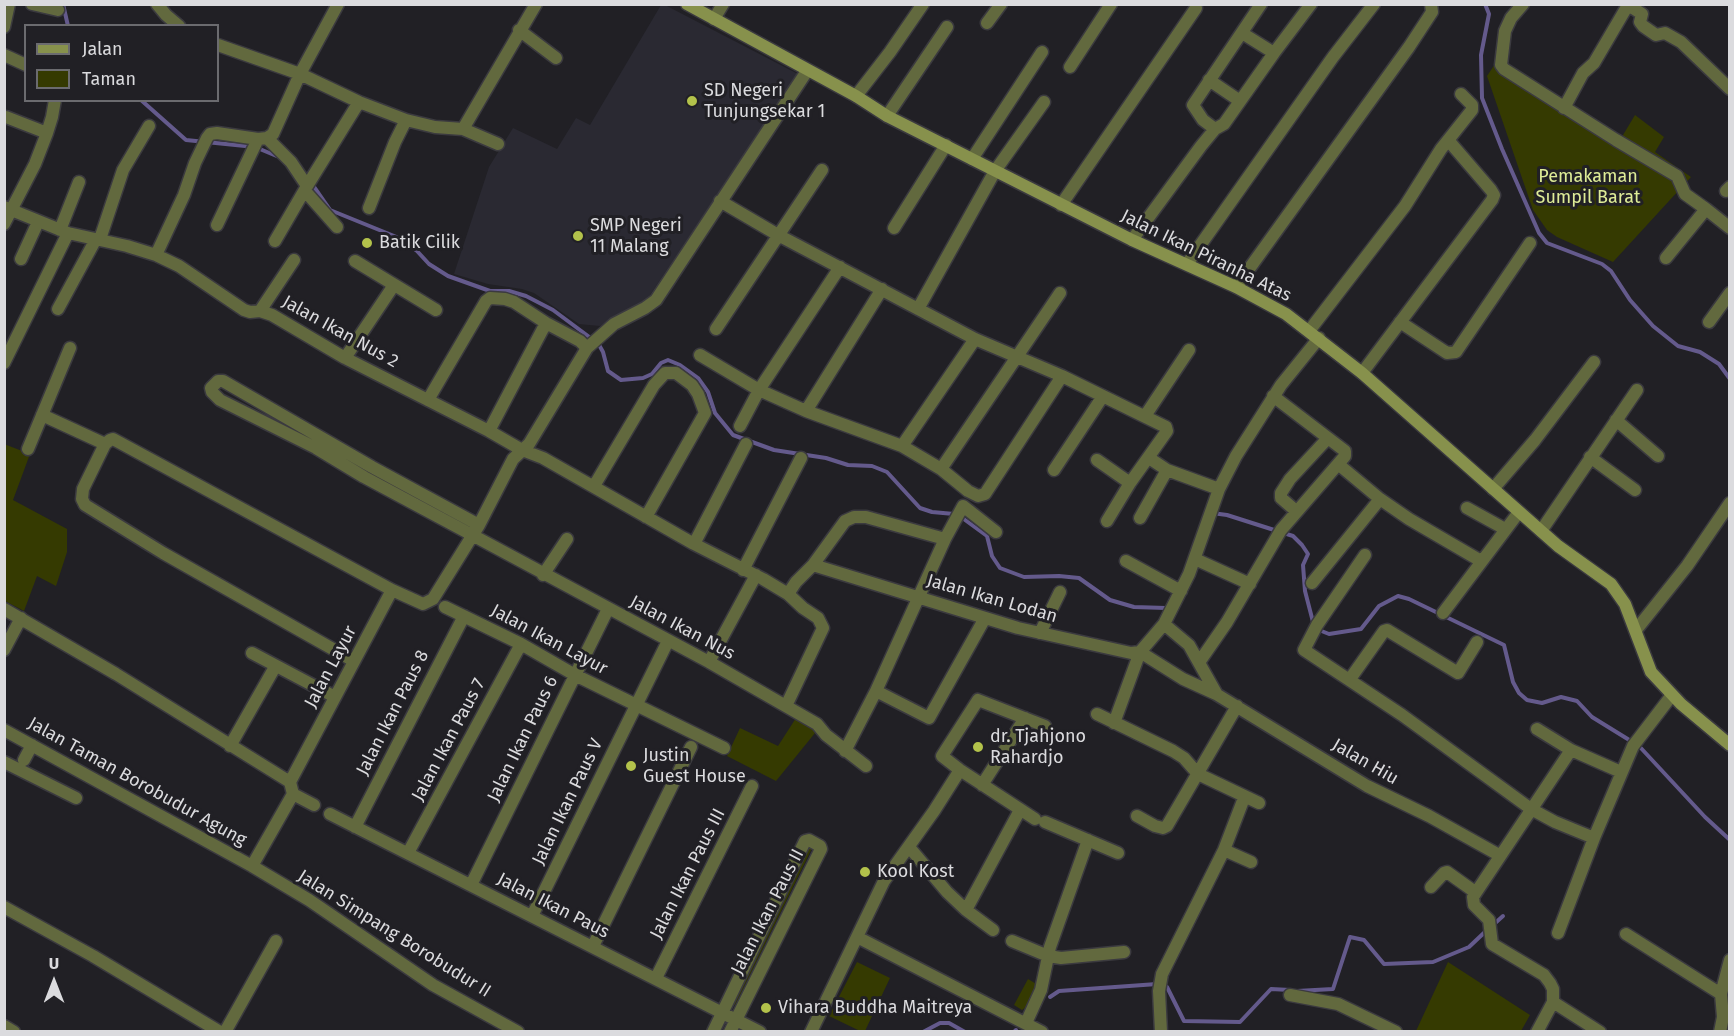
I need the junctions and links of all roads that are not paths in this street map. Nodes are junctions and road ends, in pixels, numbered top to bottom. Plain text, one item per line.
1 (9, 4) edge
2 (32, 4) edge
3 (157, 4) edge
4 (338, 4) edge
5 (536, 4) edge
6 (687, 4) edge
7 (723, 4) edge
8 (923, 4) edge
9 (1001, 4) edge
10 (1261, 4) edge
11 (1374, 4) edge
12 (1431, 4) edge
13 (1523, 4) edge
14 (1108, 5) edge
15 (1627, 5) edge
16 (1308, 6) edge
17 (1196, 8) dead end
18 (58, 10) dead end
19 (714, 19) junction
20 (987, 23) dead end
21 (177, 24) edge
22 (4, 27) edge
23 (947, 27) dead end
24 (519, 30) junction
25 (1242, 33) junction
26 (219, 45) edge
27 (1042, 52) dead end
28 (1274, 53) junction
29 (4, 55) edge
30 (556, 58) dead end
31 (24, 64) edge
32 (1070, 67) dead end
33 (807, 71) junction
34 (300, 74) junction
35 (1209, 80) junction
36 (1730, 89) edge
37 (1461, 94) dead end
38 (856, 96) junction
39 (1240, 101) junction
40 (55, 102) edge
41 (359, 102) junction
42 (1044, 102) dead end
43 (1563, 108) junction
44 (887, 116) junction
45 (6, 117) edge
46 (406, 120) junction
47 (149, 126) dead end
48 (463, 129) junction
49 (1215, 129) junction
50 (47, 133) junction
51 (1448, 140) junction
52 (258, 144) junction
53 (498, 144) dead end
54 (946, 145) junction
55 (972, 159) junction
56 (822, 170) dead end
57 (995, 171) junction
58 (79, 182) dead end
59 (308, 184) junction
60 (720, 201) junction
61 (1061, 205) junction
62 (369, 208) dead end
63 (8, 209) edge
64 (1706, 209) junction
65 (38, 222) junction
66 (4, 224) edge
67 (217, 225) dead end
68 (337, 227) dead end
69 (894, 228) dead end
70 (1730, 228) edge
71 (64, 232) junction
72 (778, 235) junction
73 (98, 239) junction
74 (1132, 240) junction
75 (275, 241) dead end
76 (1530, 243) dead end
77 (156, 255) junction
78 (1666, 258) dead end
79 (21, 259) dead end
80 (294, 260) dead end
81 (356, 261) dead end
82 (1188, 264) junction
83 (840, 267) junction
84 (394, 285) junction
85 (1236, 287) junction
86 (882, 289) junction
87 (1060, 293) dead end
88 (1730, 293) edge
89 (58, 309) dead end
90 (918, 309) junction
91 (436, 310) dead end
92 (260, 311) junction
93 (1400, 322) junction
94 (1709, 322) dead end
95 (546, 323) junction
96 (716, 329) dead end
97 (1314, 335) junction
98 (975, 339) junction
99 (588, 347) junction
100 (70, 348) dead end
101 (1190, 350) dead end
102 (700, 355) dead end
103 (1017, 357) junction
104 (345, 358) junction
105 (1594, 362) dead end
106 (4, 363) edge
107 (1362, 373) junction
108 (1062, 376) junction
109 (759, 390) junction
110 (1637, 390) dead end
111 (1103, 396) junction
112 (1273, 396) junction
113 (428, 400) junction
114 (257, 401) junction
115 (806, 411) junction
116 (42, 415) junction
117 (250, 416) junction
118 (1145, 416) junction
119 (1616, 420) junction
120 (740, 426) dead end
121 (489, 431) junction
122 (1328, 438) junction
123 (105, 444) junction
124 (746, 444) dead end
125 (902, 446) junction
126 (28, 449) dead end
127 (522, 450) junction
128 (1659, 456) dead end
129 (1590, 457) junction
130 (801, 458) dead end
131 (1149, 458) junction
132 (1097, 460) dead end
133 (1338, 464) junction
134 (941, 469) junction
135 (1053, 470) dead end
136 (1167, 470) junction
137 (368, 472) junction
138 (1130, 483) junction
139 (594, 486) junction
140 (1219, 489) junction
141 (1493, 489) junction
142 (1635, 490) dead end
143 (1380, 499) junction
144 (1730, 503) edge
145 (1467, 508) dead end
146 (1296, 511) junction
147 (1519, 512) junction
148 (646, 517) junction
149 (1140, 518) dead end
150 (1107, 521) dead end
151 (1505, 529) junction
152 (475, 530) junction
153 (1541, 531) junction
154 (996, 532) dead end
155 (567, 539) dead end
156 (945, 539) junction
157 (694, 544) junction
158 (1365, 555) dead end
159 (1195, 559) junction
160 (1126, 561) dead end
161 (1481, 561) junction
162 (813, 565) junction
163 (744, 570) junction
164 (543, 575) junction
165 (756, 575) junction
166 (1312, 583) dead end
167 (1250, 584) junction
168 (1178, 589) junction
169 (392, 590) junction
170 (1060, 592) dead end
171 (788, 594) junction
172 (918, 597) junction
173 (445, 607) dead end
174 (4, 609) edge
175 (608, 609) junction
176 (1443, 613) dead end
177 (464, 616) junction
178 (21, 618) junction
179 (985, 618) junction
180 (1164, 624) junction
181 (1636, 630) junction
182 (1040, 633) junction
183 (668, 641) junction
184 (1477, 642) dead end
185 (521, 644) junction
186 (4, 650) edge
187 (1140, 652) junction
188 (252, 653) dead end
189 (354, 661) junction
190 (1200, 661) junction
191 (709, 662) junction
192 (275, 667) junction
193 (575, 675) junction
194 (1350, 679) junction
195 (876, 691) junction
196 (1216, 694) junction
197 (1672, 695) junction
198 (335, 698) junction
199 (636, 705) junction
200 (786, 706) junction
201 (1237, 706) junction
202 (1097, 714) dead end
203 (1025, 718) junction
204 (1114, 723) junction
205 (1045, 726) dead end
206 (1537, 729) dead end
207 (4, 730) edge
208 (32, 745) junction
209 (1730, 745) edge
210 (230, 746) junction
211 (691, 747) dead end
212 (724, 748) dead end
213 (1571, 750) junction
214 (845, 751) junction
215 (24, 760) dead end
216 (4, 762) edge
217 (866, 766) dead end
218 (960, 770) junction
219 (1621, 772) junction
220 (1198, 774) junction
221 (982, 785) junction
222 (752, 786) dead end
223 (291, 788) junction
224 (76, 798) dead end
225 (1244, 798) junction
226 (1258, 803) dead end
227 (314, 805) dead end
228 (1531, 809) junction
229 (1020, 810) junction
230 (330, 814) dead end
231 (1137, 816) dead end
232 (355, 827) junction
233 (1594, 838) junction
234 (1088, 840) junction
235 (909, 847) junction
236 (1224, 850) junction
237 (408, 853) junction
238 (1118, 853) dead end
239 (1499, 855) junction
240 (1251, 862) dead end
241 (252, 866) junction
242 (471, 885) junction
243 (1431, 887) dead end
244 (1475, 892) junction
245 (4, 907) edge
246 (966, 910) junction
247 (532, 916) junction
248 (993, 930) dead end
249 (1558, 933) dead end
250 (1626, 934) dead end
251 (856, 937) junction
252 (276, 941) dead end
253 (1012, 941) dead end
254 (593, 946) junction
255 (1124, 952) dead end
256 (1048, 956) junction
257 (1730, 960) edge
258 (656, 978) junction
259 (1290, 995) dead end
260 (1721, 997) junction
261 (1553, 1002) junction
262 (723, 1012) junction
263 (735, 1019) junction
264 (1026, 1023) junction
265 (1722, 1025) edge
266 (4, 1026) edge
267 (14, 1032) edge
268 (220, 1032) edge
269 (225, 1032) edge
270 (518, 1032) edge
271 (713, 1032) edge
272 (730, 1032) edge
273 (760, 1032) edge
274 (811, 1032) edge
275 (1042, 1032) edge
276 (1161, 1032) edge
277 (1396, 1032) edge
278 (1537, 1032) edge
279 (1600, 1032) edge

1 - 22 street
2 - 18 street
3 - 21 street
4 - 34 street
5 - 24 street
6 - 19 street, Jalan Ikan Piranha Atas
7 - 19 street
8 - 38 street
9 - 20 street
10 - 25 street
11 - 82 street
12 - 85 street
13 - 43 street
14 - 32 street
15 - 36 street
15 - 43 street
16 - 28 street
17 - 61 street
19 - 33 street, Jalan Ikan Piranha Atas
23 - 44 street
24 - 30 street
24 - 48 street
25 - 28 street
25 - 35 street
26 - 34 street
27 - 55 street
28 - 39 street
29 - 31 street
33 - 38 street, Jalan Ikan Piranha Atas
33 - 60 street
34 - 41 street
34 - 52 street
35 - 39 street
35 - 49 street
37 - 51 street
38 - 44 street, Jalan Ikan Piranha Atas
39 - 49 street
40 - 50 street
41 - 46 street
41 - 59 street
42 - 57 street
43 - 64 street
44 - 54 street, Jalan Ikan Piranha Atas
45 - 50 street
46 - 48 street
46 - 62 street
47 - 73 street
48 - 53 street
49 - 74 street
50 - 63 street
51 - 93 street
51 - 97 street
52 - 59 street
52 - 67 street
52 - 77 street
54 - 55 street, Jalan Ikan Piranha Atas
54 - 69 street
55 - 57 street, Jalan Ikan Piranha Atas
56 - 72 street
57 - 61 street, Jalan Ikan Piranha Atas
57 - 90 street
58 - 71 street
59 - 68 street
59 - 75 street
60 - 72 street
60 - 99 street
61 - 74 street, Jalan Ikan Piranha Atas
63 - 65 street, Jalan Ikan Nus 2
63 - 66 street
64 - 70 street
64 - 78 street
65 - 71 street, Jalan Ikan Nus 2
65 - 79 street
71 - 73 street, Jalan Ikan Nus 2
71 - 106 street
72 - 83 street
72 - 96 street
73 - 77 street, Jalan Ikan Nus 2
73 - 89 street
74 - 82 street, Jalan Ikan Piranha Atas
76 - 93 street
77 - 92 street, Jalan Ikan Nus 2
80 - 92 street
81 - 84 street
82 - 85 street, Jalan Ikan Piranha Atas
83 - 86 street
83 - 109 street
84 - 91 street
84 - 104 street
85 - 97 street, Jalan Ikan Piranha Atas
86 - 90 street
86 - 115 street
87 - 103 street
88 - 94 street
90 - 98 street
92 - 104 street, Jalan Ikan Nus 2
93 - 107 street
95 - 99 street
95 - 113 street
95 - 121 street
97 - 107 street, Jalan Ikan Piranha Atas
97 - 112 street
98 - 103 street
98 - 125 street
99 - 127 street
100 - 116 street
101 - 118 street
102 - 109 street
103 - 108 street
103 - 134 street
104 - 113 street, Jalan Ikan Nus 2
105 - 141 street
107 - 141 street, Jalan Ikan Piranha Atas
108 - 111 street
108 - 134 street
109 - 115 street
109 - 120 street
110 - 119 street
111 - 118 street
111 - 135 street
112 - 122 street
112 - 140 street
113 - 121 street, Jalan Ikan Nus 2
114 - 117 street
114 - 117 street
114 - 137 street
115 - 125 street
116 - 123 street
116 - 126 street
117 - 137 street
118 - 131 street
119 - 128 street
119 - 129 street
121 - 127 street, Jalan Ikan Nus 2
122 - 133 street
122 - 146 street
123 - 169 street
123 - 189 street
124 - 157 street
125 - 134 street
127 - 139 street
127 - 152 street
129 - 142 street
129 - 153 street
130 - 163 street
131 - 136 street
131 - 138 street
132 - 138 street
133 - 143 street
133 - 146 street
136 - 140 street
136 - 149 street
137 - 152 street, Jalan Ikan Nus
138 - 150 street
139 - 148 street
139 - 148 street
140 - 159 street
141 - 147 street, Jalan Ikan Piranha Atas
143 - 161 street
143 - 166 street
144 - 181 street
145 - 151 street
146 - 167 street
147 - 151 street
147 - 153 street, Jalan Ikan Piranha Atas
148 - 157 street
151 - 161 street
152 - 164 street, Jalan Ikan Nus
152 - 169 street
153 - 181 street, Jalan Ikan Piranha Atas
154 - 156 street
155 - 164 street
156 - 162 street
156 - 172 street
157 - 163 street
158 - 194 street
159 - 167 street
159 - 168 street
160 - 168 street
161 - 176 street
162 - 171 street
162 - 172 street, Jalan Ikan Lodan
163 - 165 street
164 - 175 street, Jalan Ikan Nus
165 - 171 street
165 - 191 street
167 - 190 street
168 - 180 street
169 - 189 street, Jalan Layur
170 - 182 street
171 - 200 street
172 - 179 street, Jalan Ikan Lodan
172 - 195 street
173 - 177 street, Jalan Ikan Layur
174 - 178 street
175 - 183 street, Jalan Ikan Nus
175 - 193 street, Jalan Ikan Paus 6
177 - 185 street, Jalan Ikan Layur
177 - 232 street, Jalan Ikan Paus 8
178 - 186 street
178 - 210 street
179 - 182 street, Jalan Ikan Lodan
179 - 195 street
180 - 187 street
180 - 190 street
181 - 197 street, Jalan Ikan Piranha Atas
182 - 187 street, Jalan Ikan Lodan
183 - 191 street, Jalan Ikan Nus
183 - 199 street, Jalan Ikan Paus V
184 - 194 street
185 - 193 street, Jalan Ikan Layur
185 - 237 street, Jalan Ikan Paus 7
187 - 196 street, Jalan Hiu
187 - 204 street
188 - 192 street
189 - 198 street, Jalan Layur
190 - 196 street
191 - 200 street, Jalan Ikan Nus
192 - 198 street
192 - 210 street
193 - 199 street, Jalan Ikan Layur
193 - 242 street, Jalan Ikan Paus 6
194 - 228 street
195 - 214 street
196 - 201 street, Jalan Hiu
197 - 209 street, Jalan Ikan Piranha Atas
197 - 219 street
198 - 223 street, Jalan Layur
199 - 212 street
199 - 247 street, Jalan Ikan Paus V
200 - 214 street, Jalan Ikan Nus
201 - 220 street
201 - 239 street, Jalan Hiu
202 - 204 street
203 - 205 street
203 - 218 street
203 - 221 street
204 - 220 street
206 - 213 street
207 - 208 street, Jalan Taman Borobudur Agung
208 - 215 street
208 - 241 street, Jalan Taman Borobudur Agung
210 - 223 street
211 - 254 street
213 - 219 street
213 - 228 street
214 - 217 street, Jalan Ikan Nus
216 - 224 street
218 - 221 street
218 - 235 street
219 - 233 street
220 - 225 street
220 - 231 street
221 - 229 street
222 - 258 street, Jalan Ikan Paus III
223 - 227 street
223 - 241 street, Jalan Layur
225 - 226 street
225 - 236 street
228 - 233 street
228 - 239 street
229 - 234 street
229 - 246 street
230 - 232 street, Jalan Ikan Paus
232 - 237 street, Jalan Ikan Paus
233 - 249 street
234 - 238 street
234 - 256 street
235 - 246 street
235 - 251 street
236 - 240 street
236 - 276 street
237 - 242 street, Jalan Ikan Paus
239 - 244 street
241 - 270 street, Jalan Simpang Borobudur II
242 - 247 street, Jalan Ikan Paus
243 - 244 street
244 - 261 street
245 - 268 street
246 - 248 street
247 - 254 street, Jalan Ikan Paus
250 - 260 street
251 - 264 street
251 - 274 street
252 - 269 street
253 - 256 street
254 - 258 street, Jalan Ikan Paus
255 - 256 street
256 - 264 street
257 - 260 street
258 - 262 street, Jalan Ikan Paus
259 - 277 street
260 - 265 street
261 - 278 street
261 - 279 street
262 - 263 street, Jalan Ikan Paus
262 - 263 street, Jalan Ikan Paus II
262 - 271 street
263 - 272 street
263 - 273 street, Jalan Ikan Paus
264 - 275 street
266 - 267 street

